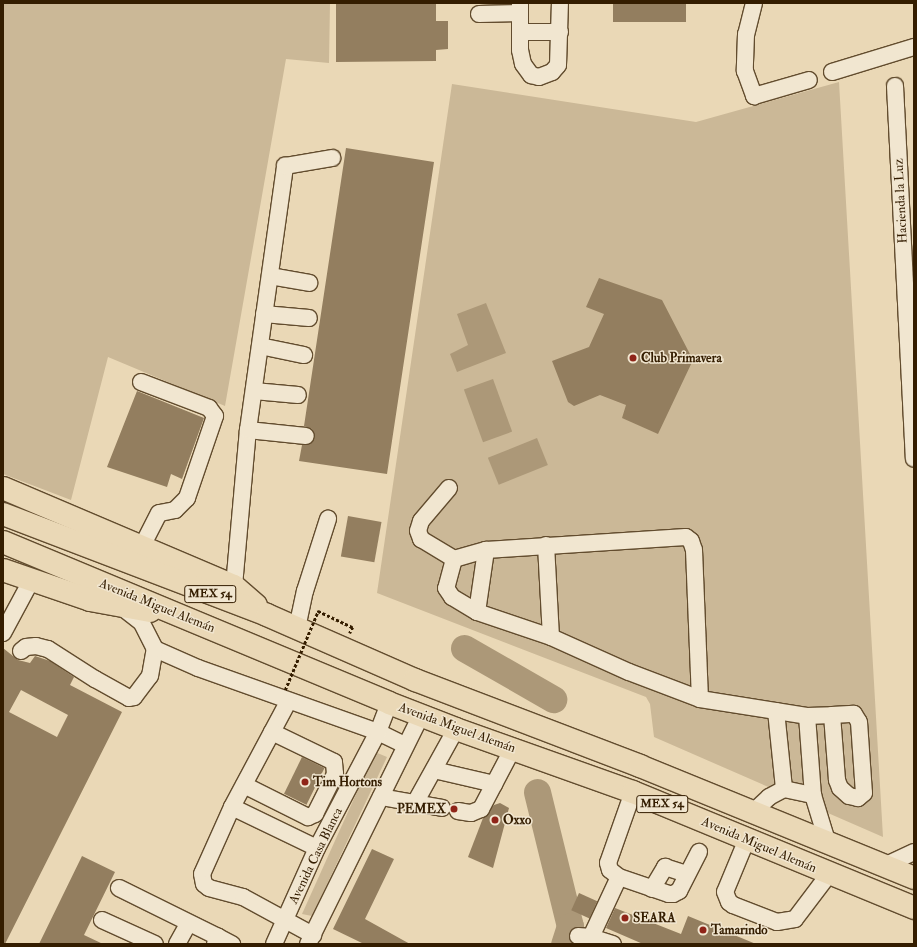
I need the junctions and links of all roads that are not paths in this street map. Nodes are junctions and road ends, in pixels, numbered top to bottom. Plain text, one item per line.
1 (560, 3) edge
2 (754, 3) edge
3 (520, 8) edge
4 (479, 14) dead end
5 (520, 32) junction
6 (560, 32) junction
7 (914, 47) edge
8 (832, 72) dead end
9 (809, 80) dead end
10 (895, 86) dead end
11 (332, 158) dead end
12 (270, 276) junction
13 (309, 283) dead end
14 (264, 314) junction
15 (309, 318) dead end
16 (260, 346) junction
17 (304, 355) dead end
18 (141, 382) dead end
19 (254, 391) junction
20 (298, 395) dead end
21 (912, 396) edge
22 (248, 430) junction
23 (306, 436) dead end
24 (914, 459) edge
25 (3, 488) edge
26 (450, 488) dead end
27 (3, 514) edge
28 (328, 519) dead end
29 (3, 542) edge
30 (546, 545) junction
31 (142, 546) junction
32 (486, 550) junction
33 (454, 559) junction
34 (4, 573) edge
35 (31, 581) junction
36 (234, 586) junction
37 (122, 608) junction
38 (476, 612) junction
39 (178, 614) junction
40 (267, 615) junction
41 (297, 628) junction
42 (3, 633) edge
43 (551, 637) junction
44 (155, 649) junction
45 (21, 651) dead end
46 (287, 696) junction
47 (700, 699) junction
48 (389, 703) junction
49 (776, 711) junction
50 (832, 714) junction
51 (420, 715) junction
52 (807, 716) junction
53 (456, 730) junction
54 (272, 732) junction
55 (378, 732) junction
56 (405, 745) junction
57 (513, 748) junction
58 (434, 770) junction
59 (494, 784) junction
60 (244, 785) junction
61 (784, 789) junction
62 (633, 792) junction
63 (813, 794) junction
64 (380, 797) junction
65 (415, 803) junction
66 (232, 807) junction
67 (752, 813) junction
68 (747, 839) junction
69 (828, 844) junction
70 (317, 848) junction
71 (699, 852) dead end
72 (914, 852) edge
73 (884, 866) junction
74 (688, 874) junction
75 (829, 874) junction
76 (619, 877) junction
77 (914, 878) edge
78 (119, 888) dead end
79 (652, 889) junction
80 (914, 908) edge
81 (286, 919) junction
82 (102, 920) dead end
83 (188, 924) junction
84 (310, 939) edge
85 (595, 940) edge
86 (222, 942) edge
87 (155, 944) edge
88 (177, 944) edge
89 (274, 944) edge

1 - 6 street
2 - 9 street
3 - 4 street
3 - 5 street
5 - 6 street
5 - 6 street
7 - 8 street
10 - 21 street, Hacienda la Luz
11 - 12 street
12 - 13 street
12 - 14 street
14 - 15 street
14 - 16 street
16 - 17 street
16 - 19 street
18 - 31 street
19 - 20 street
19 - 22 street
21 - 24 street, Hacienda la Luz
22 - 23 street
22 - 36 street
25 - 31 highway
26 - 33 street
27 - 40 highway, Avenida Miguel Alemán / MEX 54
28 - 41 street
29 - 39 highway, Avenida Miguel Alemán / MEX 54
30 - 32 street
30 - 43 street
30 - 47 street
31 - 36 highway
32 - 33 street
32 - 38 street
33 - 38 street
34 - 35 highway
35 - 37 highway
35 - 42 street
36 - 40 highway
37 - 39 highway
37 - 44 street
38 - 43 street
39 - 48 highway, Avenida Miguel Alemán / MEX 54
40 - 41 highway, Avenida Miguel Alemán / MEX 54
41 - 67 highway, Avenida Miguel Alemán / MEX 54
43 - 47 street
44 - 45 street
44 - 46 street
46 - 54 street
46 - 55 street
47 - 49 street
48 - 51 highway, Avenida Miguel Alemán / MEX 54
48 - 55 street, Avenida Casa Blanca
49 - 52 street
49 - 61 street
50 - 50 street
50 - 52 street
51 - 53 highway, Avenida Miguel Alemán / MEX 54
51 - 56 street
52 - 63 street
53 - 57 highway, Avenida Miguel Alemán / MEX 54
53 - 58 street
54 - 60 street
54 - 60 street
55 - 56 street
55 - 70 street, Avenida Casa Blanca
56 - 64 street
57 - 59 street
57 - 62 highway, Avenida Miguel Alemán / MEX 54
58 - 59 street
58 - 65 street
59 - 65 street
60 - 66 street
61 - 63 street
61 - 67 street
62 - 68 highway, Avenida Miguel Alemán / MEX 54
62 - 76 street
63 - 69 street
64 - 65 street
64 - 84 street
66 - 70 street
66 - 81 street
67 - 69 highway, Avenida Miguel Alemán / MEX 54
68 - 75 highway, Avenida Miguel Alemán / MEX 54
68 - 75 street
69 - 73 highway, Avenida Miguel Alemán / MEX 54
70 - 81 street, Avenida Casa Blanca
71 - 74 street
72 - 73 street
73 - 77 highway, Avenida Miguel Alemán / MEX 54
74 - 79 street
74 - 79 street
75 - 80 highway, Avenida Miguel Alemán / MEX 54
76 - 79 street
76 - 85 street
78 - 83 street
81 - 84 street
81 - 89 street, Avenida Casa Blanca
82 - 87 street
83 - 86 street
83 - 88 street

